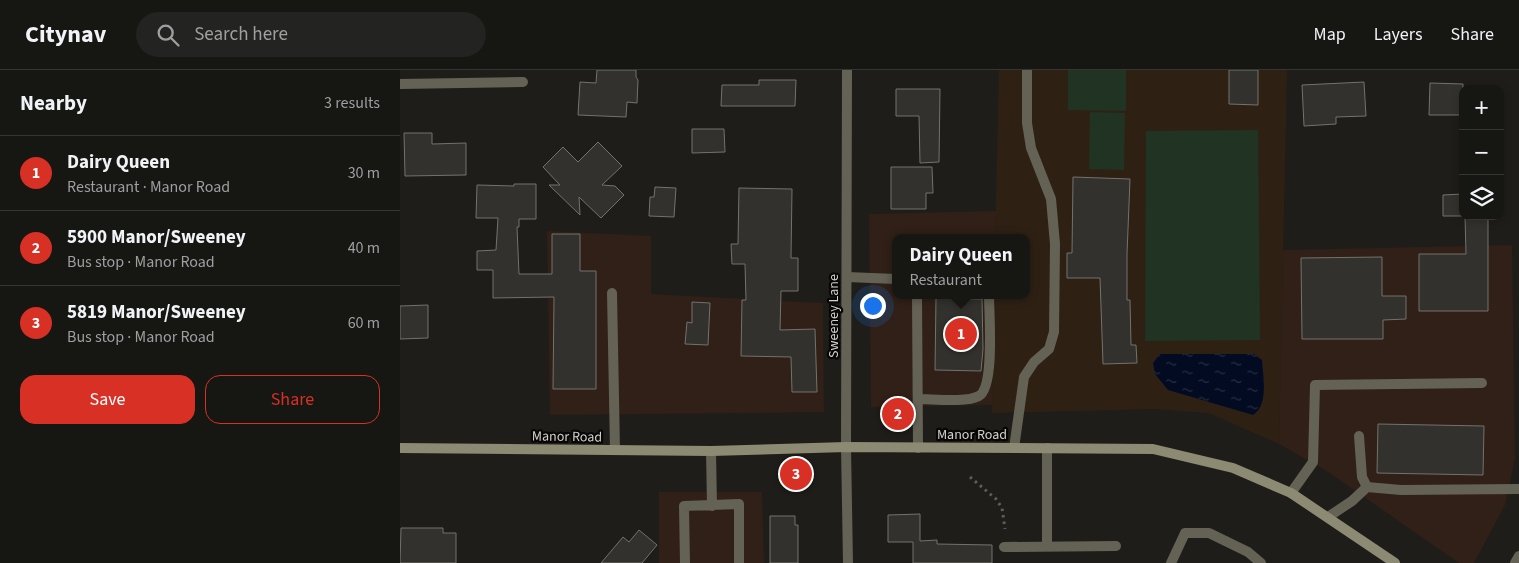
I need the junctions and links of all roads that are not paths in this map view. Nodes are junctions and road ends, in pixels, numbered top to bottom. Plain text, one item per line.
1 (847, 70) edge
2 (1027, 70) edge
3 (523, 82) dead end
4 (400, 84) edge
5 (847, 277) junction
6 (892, 279) edge
7 (612, 293) dead end
8 (917, 299) edge
9 (989, 299) edge
10 (1482, 383) dead end
11 (918, 399) junction
12 (1359, 436) dead end
13 (846, 447) junction
14 (400, 448) edge
15 (918, 448) junction
16 (1014, 448) junction
17 (1047, 448) junction
18 (615, 450) junction
19 (711, 451) junction
20 (1367, 487) junction
21 (1519, 489) edge
22 (1291, 493) junction
23 (712, 506) junction
24 (1328, 517) junction
25 (1116, 546) dead end
26 (1004, 547) dead end
27 (1047, 547) junction
28 (1519, 556) edge
29 (685, 563) edge
30 (739, 563) edge
31 (848, 563) edge
32 (1171, 563) edge
33 (1261, 563) edge
34 (1395, 563) edge
35 (1515, 563) edge

1 - 5 street, Sweeney Lane
2 - 16 street
3 - 4 street
5 - 6 street
5 - 13 street, Sweeney Lane
7 - 18 street
8 - 11 street
9 - 11 street
10 - 22 street
11 - 15 street
12 - 20 street
13 - 15 main road, Manor Road
13 - 19 main road, Manor Road
13 - 31 street, Sweeney Lane
14 - 18 main road, Manor Road
15 - 16 main road, Manor Road
16 - 17 main road, Manor Road
17 - 22 main road, Manor Road
17 - 27 street
18 - 19 main road, Manor Road
19 - 23 street
20 - 21 street
20 - 24 street
22 - 24 main road, Manor Road
23 - 29 street
23 - 30 street
24 - 34 main road, Manor Road
25 - 27 street
26 - 27 street
28 - 35 street
32 - 33 street

